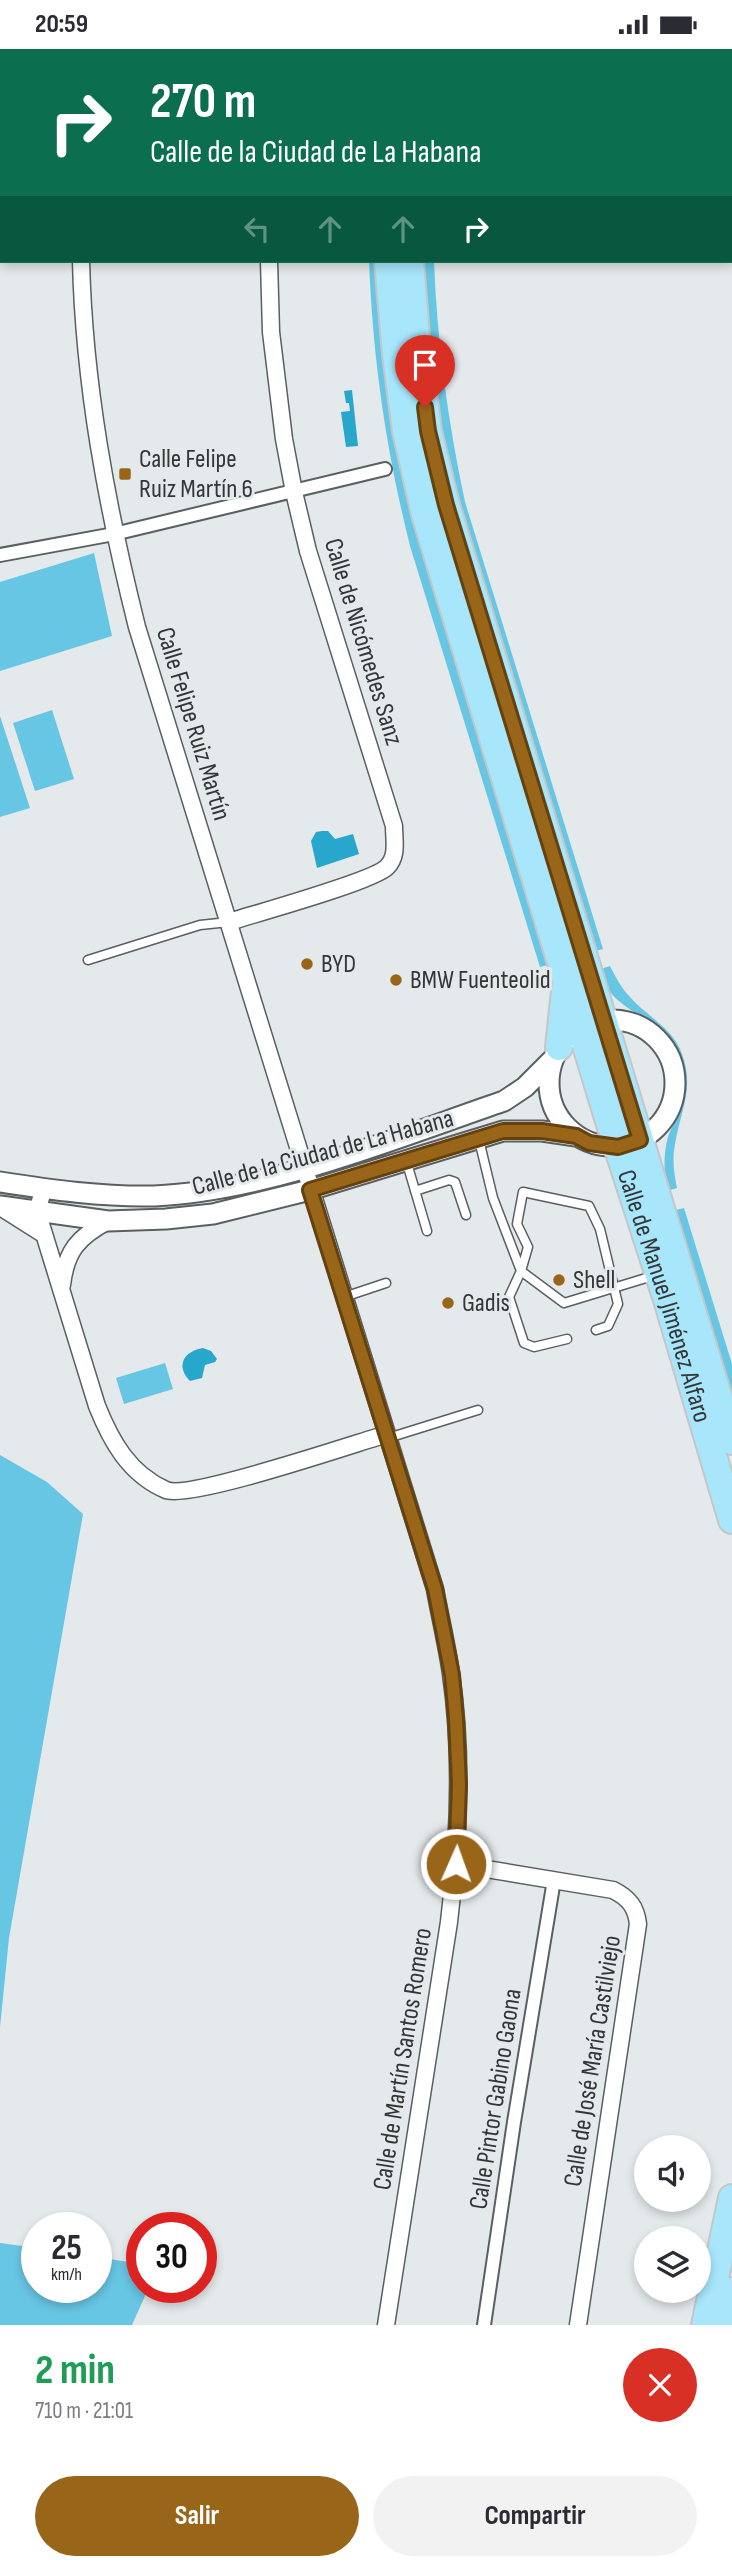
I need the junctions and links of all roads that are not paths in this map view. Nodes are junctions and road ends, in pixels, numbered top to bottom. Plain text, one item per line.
1 (81, 263) edge
2 (269, 263) edge
3 (388, 263) edge
4 (411, 263) edge
5 (385, 469) dead end
6 (294, 492) junction
7 (114, 534) junction
8 (0, 555) edge
9 (229, 922) junction
10 (88, 960) dead end
11 (566, 979) junction
12 (591, 1023) junction
13 (556, 1053) junction
14 (576, 1136) junction
15 (478, 1138) junction
16 (629, 1144) junction
17 (406, 1160) junction
18 (305, 1168) junction
19 (0, 1182) edge
20 (44, 1188) junction
21 (310, 1190) junction
22 (415, 1191) junction
23 (0, 1207) edge
24 (37, 1212) junction
25 (466, 1215) dead end
26 (108, 1221) junction
27 (427, 1231) dead end
28 (43, 1234) junction
29 (521, 1271) junction
30 (659, 1275) junction
31 (386, 1283) dead end
32 (62, 1288) junction
33 (615, 1288) junction
34 (344, 1297) junction
35 (596, 1330) dead end
36 (567, 1339) dead end
37 (478, 1410) dead end
38 (388, 1436) junction
39 (732, 1441) edge
40 (732, 1520) edge
41 (456, 1864) junction
42 (554, 1880) junction
43 (732, 2198) edge
44 (732, 2291) edge
45 (386, 2325) edge
46 (484, 2325) edge
47 (578, 2325) edge
48 (705, 2325) edge
49 (724, 2325) edge

1 - 7 street, Calle Felipe Ruiz Martín
2 - 6 street, Calle de Nicómedes Sanz
3 - 11 highway, Calle de Manuel Jiménez Alfaro
4 - 12 highway, Calle de Manuel Jiménez Alfaro
5 - 6 street
6 - 7 street
6 - 9 street, Calle de Nicómedes Sanz
7 - 8 street
7 - 9 street, Calle Felipe Ruiz Martín
9 - 10 lane
9 - 18 street, Calle Felipe Ruiz Martín
11 - 12 highway, Calle de Manuel Jiménez Alfaro
11 - 13 highway
12 - 13 street, Calle de la Ciudad de La Habana
12 - 16 highway, Calle de Manuel Jiménez Alfaro
12 - 16 street
13 - 14 street
13 - 18 street, Calle de la Ciudad de La Habana
14 - 15 street, Calle de la Ciudad de La Habana
14 - 16 street, Calle de la Ciudad de La Habana
15 - 17 street, Calle de la Ciudad de La Habana
15 - 29 lane
16 - 30 highway, Calle de Manuel Jiménez Alfaro
16 - 39 highway, Calle de Manuel Jiménez Alfaro
17 - 21 street, Calle de la Ciudad de La Habana
17 - 22 lane
18 - 20 street, Calle de la Ciudad de La Habana
18 - 21 street, Calle Felipe Ruiz Martín
19 - 20 street, Calle de la Ciudad de La Habana
20 - 24 street
21 - 26 street, Calle de la Ciudad de La Habana
21 - 34 street, Calle de Martín Santos Romero
22 - 25 lane
22 - 27 lane
23 - 24 street, Calle de la Ciudad de La Habana
23 - 28 street
24 - 26 street, Calle de la Ciudad de La Habana
24 - 28 street
26 - 32 street
28 - 32 street
29 - 33 lane
29 - 33 lane
29 - 36 lane
30 - 33 lane
30 - 40 highway, Calle de Manuel Jiménez Alfaro
31 - 34 lane
32 - 38 street
33 - 35 lane
34 - 38 street, Calle de Martín Santos Romero
37 - 38 lane
38 - 41 street, Calle de Martín Santos Romero
41 - 42 street, Calle de José María Castilviejo
41 - 45 street, Calle de Martín Santos Romero
42 - 46 street, Calle Pintor Gabino Gaona
42 - 47 street, Calle de José María Castilviejo
43 - 48 highway
44 - 49 highway

